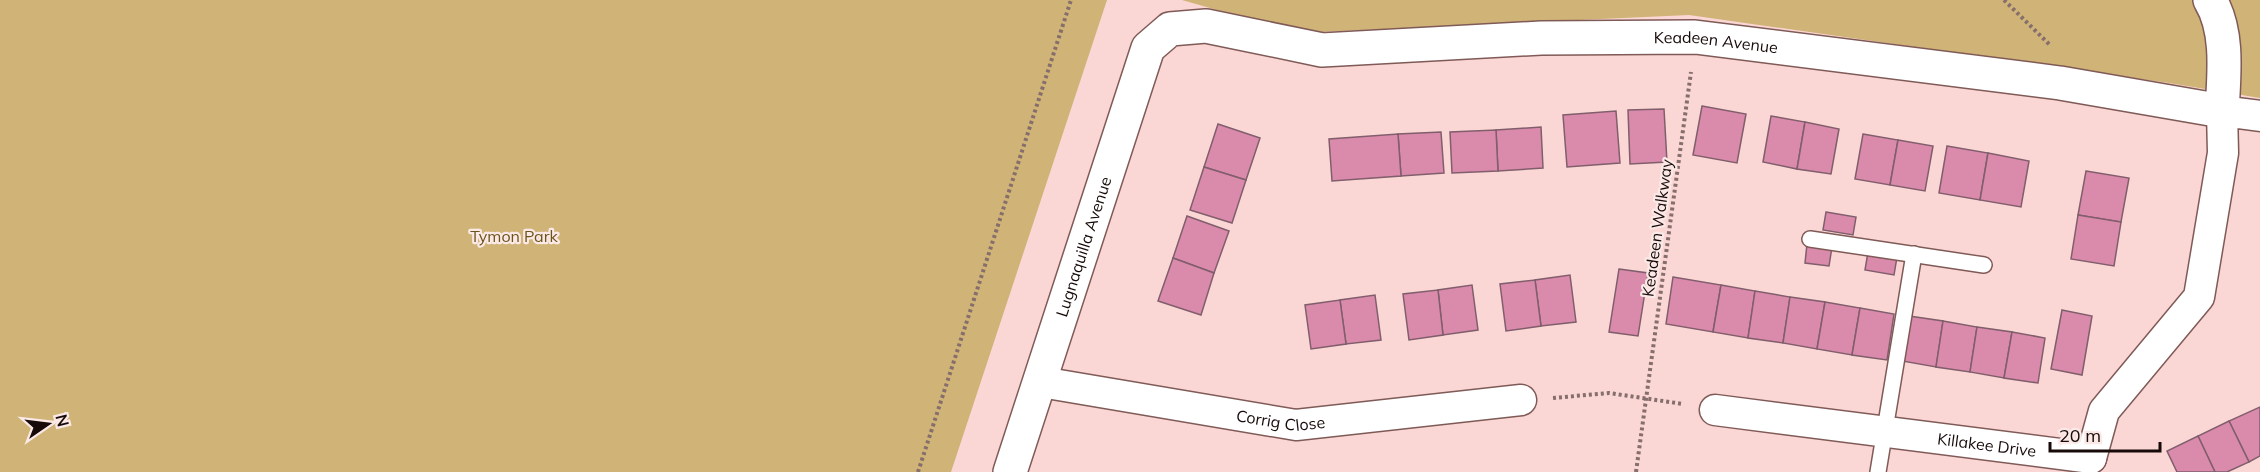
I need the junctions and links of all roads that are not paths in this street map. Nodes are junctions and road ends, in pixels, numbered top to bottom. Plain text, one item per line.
1 (2210, 0) edge
2 (1170, 29) joint
3 (2222, 111) junction
4 (2260, 116) edge
5 (1810, 239) dead end
6 (1914, 254) junction
7 (1984, 265) dead end
8 (1041, 382) junction
9 (1535, 400) road end
10 (1704, 408) road end
11 (1884, 432) junction
12 (2093, 465) edge
13 (1010, 472) edge
14 (1878, 472) edge

1 - 3 street
2 - 3 street, Keadeen Avenue
2 - 8 street, Lugnaquilla Avenue
3 - 4 street, Keadeen Avenue
3 - 12 street, Killakee Drive
5 - 6 lane
6 - 7 lane
6 - 11 lane
8 - 9 street, Corrig Close
8 - 13 street, Lugnaquilla Avenue
10 - 11 street, Killakee Drive
11 - 12 street, Killakee Drive
11 - 14 lane

